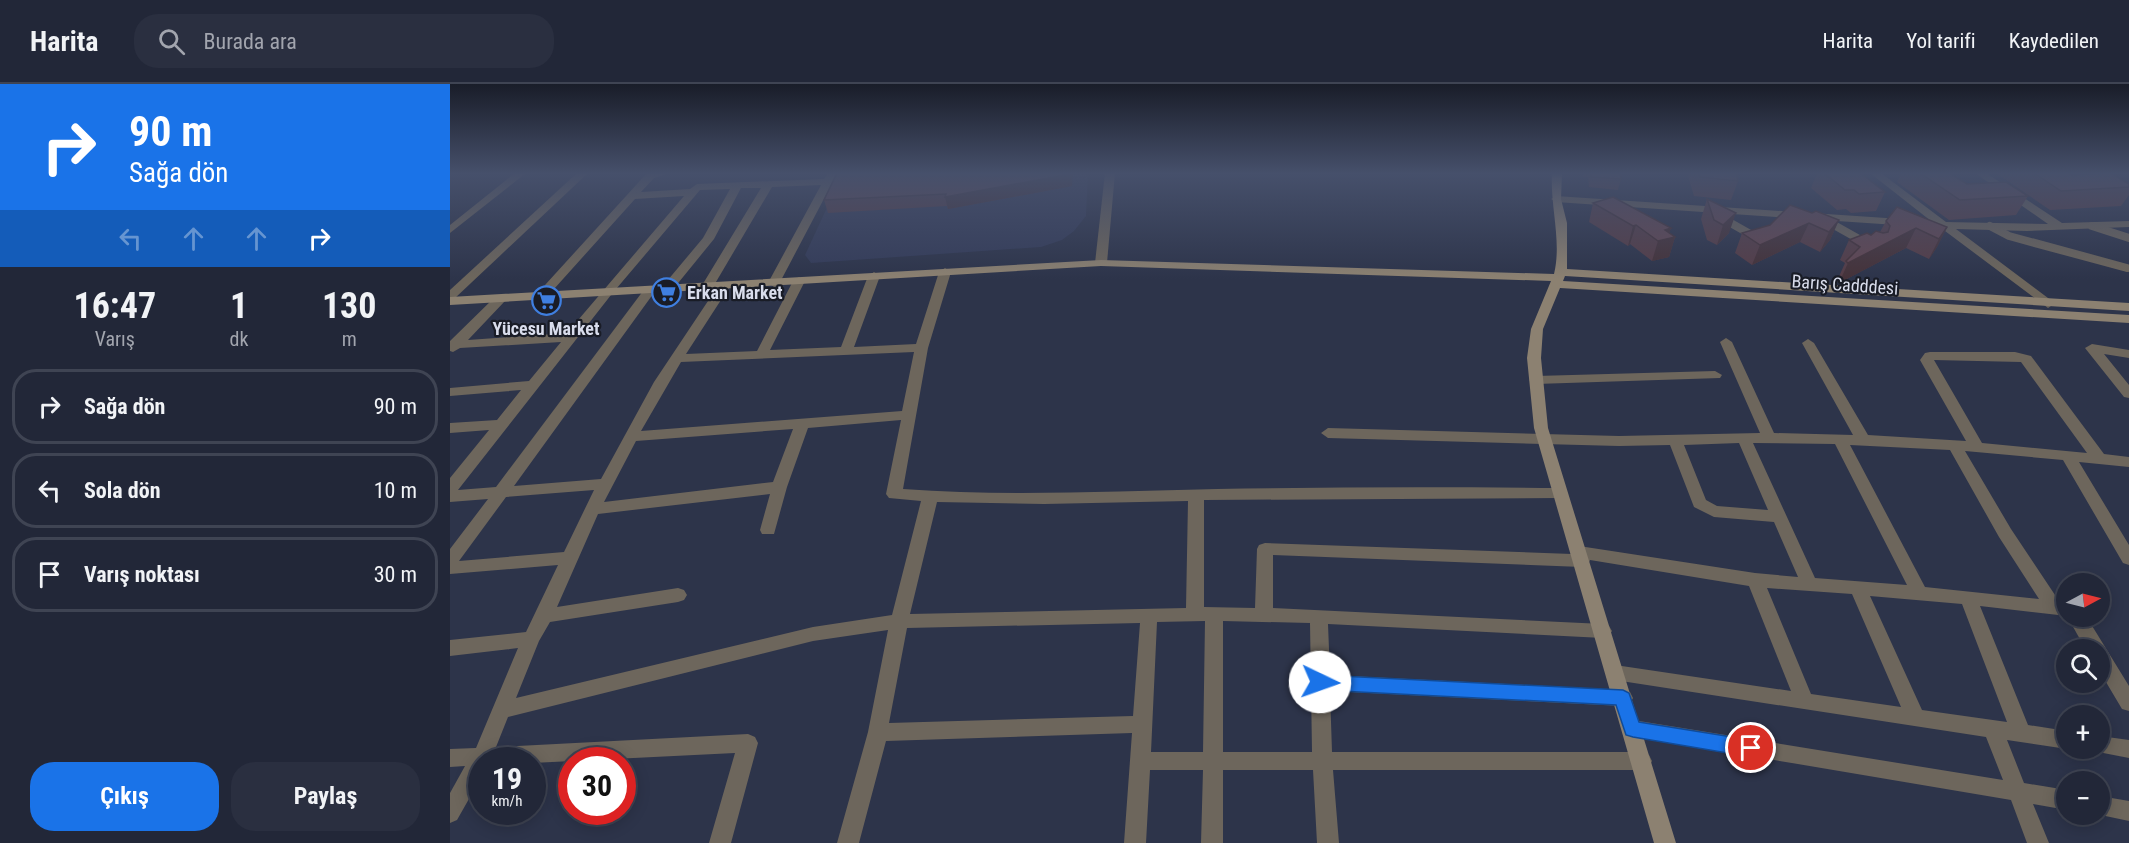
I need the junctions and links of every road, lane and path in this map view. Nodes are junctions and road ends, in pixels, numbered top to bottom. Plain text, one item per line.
1 (477, 208) edge
2 (545, 208) edge
3 (619, 208) edge
4 (678, 208) edge
5 (725, 208) edge
6 (755, 208) edge
7 (813, 208) edge
8 (1106, 208) edge
9 (1558, 208) edge
10 (1628, 208) edge
11 (1694, 208) edge
12 (1922, 208) edge
13 (2032, 208) edge
14 (1714, 210) junction
15 (1632, 213) edge
16 (1822, 218) junction
17 (2129, 224) edge
18 (1944, 225) junction
19 (1990, 226) junction
20 (2092, 226) junction
21 (2060, 227) junction
22 (450, 230) edge
23 (2129, 238) edge
24 (1760, 239) edge
25 (1874, 247) edge
26 (1101, 263) junction
27 (2127, 268) dead end
28 (945, 272) junction
29 (874, 276) junction
30 (1559, 278) junction
31 (799, 281) junction
32 (774, 283) junction
33 (715, 287) junction
34 (650, 290) junction
35 (666, 290) junction
36 (607, 292) junction
37 (450, 296) edge
38 (541, 296) junction
39 (501, 298) junction
40 (450, 301) edge
41 (2048, 304) junction
42 (2129, 308) edge
43 (2129, 319) edge
44 (571, 337) junction
45 (1726, 342) dead end
46 (1808, 343) dead end
47 (452, 347) edge
48 (921, 348) junction
49 (846, 351) junction
50 (762, 354) junction
51 (2129, 354) edge
52 (677, 357) junction
53 (1715, 375) dead end
54 (1536, 380) junction
55 (532, 386) junction
56 (450, 392) edge
57 (2129, 394) edge
58 (907, 416) junction
59 (502, 424) junction
60 (802, 424) junction
61 (450, 428) edge
62 (1328, 434) dead end
63 (630, 437) junction
64 (1544, 438) junction
65 (1770, 438) junction
66 (1744, 439) junction
67 (1675, 440) junction
68 (1840, 440) junction
69 (1863, 440) junction
70 (1955, 446) junction
71 (1977, 447) junction
72 (2067, 455) junction
73 (2100, 458) junction
74 (2129, 462) edge
75 (606, 484) junction
76 (779, 487) junction
77 (450, 489) edge
78 (500, 492) junction
79 (1559, 493) junction
80 (1196, 495) junction
81 (450, 496) edge
82 (930, 498) junction
83 (592, 509) junction
84 (1778, 517) junction
85 (768, 530) dead end
86 (1581, 557) junction
87 (568, 558) junction
88 (2129, 560) edge
89 (450, 561) edge
90 (450, 568) edge
91 (1755, 580) junction
92 (1810, 585) junction
93 (1858, 588) junction
94 (1920, 594) junction
95 (678, 595) dead end
96 (1969, 600) junction
97 (2056, 603) edge
98 (2056, 608) edge
99 (1149, 614) junction
100 (1205, 614) junction
101 (1264, 615) junction
102 (544, 616) junction
103 (1319, 616) junction
104 (899, 621) junction
105 (1603, 631) junction
106 (531, 639) junction
107 (450, 648) edge
108 (2110, 672) edge
109 (1615, 673) junction
110 (1320, 682) junction
111 (1623, 698) junction
112 (1804, 699) junction
113 (2129, 703) edge
114 (501, 710) junction
115 (1915, 716) junction
116 (1141, 724) junction
117 (1992, 728) junction
118 (1633, 729) junction
119 (878, 732) junction
120 (2021, 733) junction
121 (2056, 738) edge
122 (2110, 746) edge
123 (486, 747) edge
124 (2129, 749) edge
125 (546, 753) edge
126 (468, 757) edge
127 (450, 758) edge
128 (1213, 760) junction
129 (1322, 760) junction
130 (1141, 761) junction
131 (1642, 761) junction
132 (468, 781) edge
133 (2017, 791) junction
134 (2056, 798) edge
135 (2110, 808) edge
136 (2129, 811) edge
137 (450, 813) edge
138 (720, 843) edge
139 (848, 843) edge
140 (1135, 843) edge
141 (1212, 843) edge
142 (1328, 843) edge
143 (1665, 843) edge
144 (2038, 843) edge

1 - 22 street
2 - 37 street
3 - 38 street
4 - 36 street
5 - 35 street
6 - 33 street
7 - 32 street
8 - 26 street
9 - 30 main road
10 - 15 lane
11 - 14 street
12 - 18 street
13 - 21 street
14 - 16 street
14 - 24 lane
16 - 18 street
16 - 25 lane
17 - 20 street
18 - 19 street
18 - 41 street
19 - 21 street
19 - 27 lane
20 - 21 street
20 - 23 lane
26 - 28 main road
26 - 30 main road
28 - 29 main road
28 - 48 street
29 - 31 main road
29 - 49 street
30 - 41 main road, Barış Cadddesi
30 - 43 main road, Barış Cadddesi
30 - 54 main road
31 - 32 main road
31 - 50 street
32 - 33 main road
33 - 35 main road
33 - 52 street
34 - 35 main road
34 - 36 main road
34 - 78 street
36 - 38 main road
36 - 44 street
38 - 39 main road
39 - 40 main road
39 - 47 street
41 - 42 main road, Barış Cadddesi
44 - 47 street
44 - 55 street
45 - 65 street
46 - 69 street
48 - 49 street
48 - 58 street
49 - 50 street
50 - 52 street
51 - 57 street
52 - 63 street
53 - 54 street
54 - 64 main road
55 - 56 street
55 - 59 street
58 - 60 street
58 - 82 street
59 - 61 street
59 - 77 street
60 - 63 street
60 - 76 street
62 - 64 street
63 - 75 street
64 - 67 street
64 - 79 main road
65 - 66 street
65 - 68 street
66 - 67 street
66 - 84 street
67 - 84 street
68 - 69 street
68 - 94 street
69 - 70 street
70 - 71 street
70 - 97 street
71 - 72 street
71 - 73 street
72 - 73 street
72 - 88 street
73 - 74 street
75 - 78 street
75 - 83 street
76 - 83 street
76 - 85 street
78 - 81 street
78 - 89 street
79 - 80 street
79 - 86 main road
80 - 82 street
80 - 100 street
82 - 104 street
83 - 87 street
84 - 92 street
86 - 91 street
86 - 101 street
86 - 105 main road
87 - 90 street
87 - 102 street
91 - 92 street
91 - 112 street
92 - 93 street
93 - 94 street
93 - 115 street
94 - 96 street
95 - 102 street
96 - 98 street
96 - 120 street
99 - 100 street
99 - 104 street
99 - 116 street
100 - 101 street
100 - 128 street
101 - 103 street
102 - 106 street
103 - 105 street
103 - 110 street
104 - 114 street
104 - 119 street
105 - 109 main road
106 - 107 street
106 - 114 street
108 - 113 street
109 - 111 main road
109 - 112 street
110 - 111 street
110 - 129 street
111 - 118 main road
112 - 115 street
114 - 123 street
115 - 117 street
116 - 119 street
116 - 130 street
117 - 120 street
117 - 133 street
118 - 131 main road
118 - 133 street
119 - 139 street
120 - 121 street
122 - 124 street
125 - 138 street
126 - 127 street
128 - 129 street
128 - 130 street
128 - 141 street
129 - 131 street
129 - 142 street
130 - 140 street
131 - 143 main road
132 - 137 street
133 - 134 street
133 - 144 street
135 - 136 street

